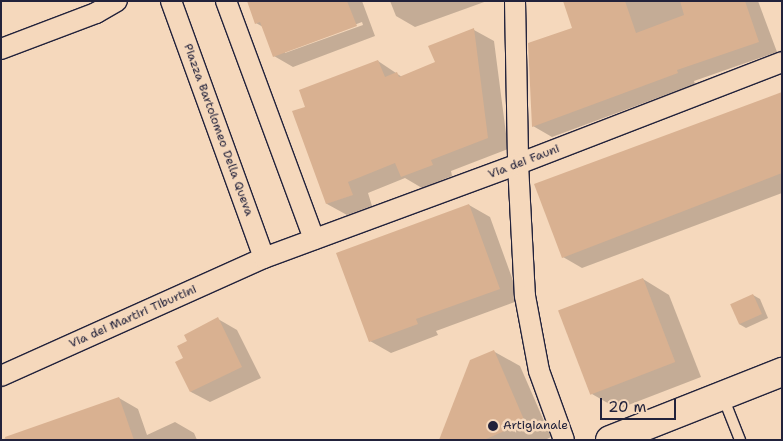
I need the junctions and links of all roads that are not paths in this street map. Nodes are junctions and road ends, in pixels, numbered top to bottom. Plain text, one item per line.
1 (117, 1) edge
2 (171, 1) edge
3 (226, 1) edge
4 (515, 1) edge
5 (1, 49) edge
6 (782, 62) edge
7 (518, 164) junction
8 (314, 239) junction
9 (264, 258) junction
10 (782, 372) edge
11 (1, 376) edge
12 (722, 395) junction
13 (564, 440) edge
14 (610, 440) edge
15 (740, 440) edge

1 - 5 street
2 - 9 street, Piazza Bartolomeo Della Queva
3 - 8 street
4 - 7 street
6 - 7 street, Via dei Fauni
7 - 8 street, Via dei Fauni
7 - 13 street
8 - 9 street, Via dei Fauni
9 - 11 street, Via dei Martiri Tiburtini
10 - 12 main road
12 - 14 main road
12 - 15 lane

